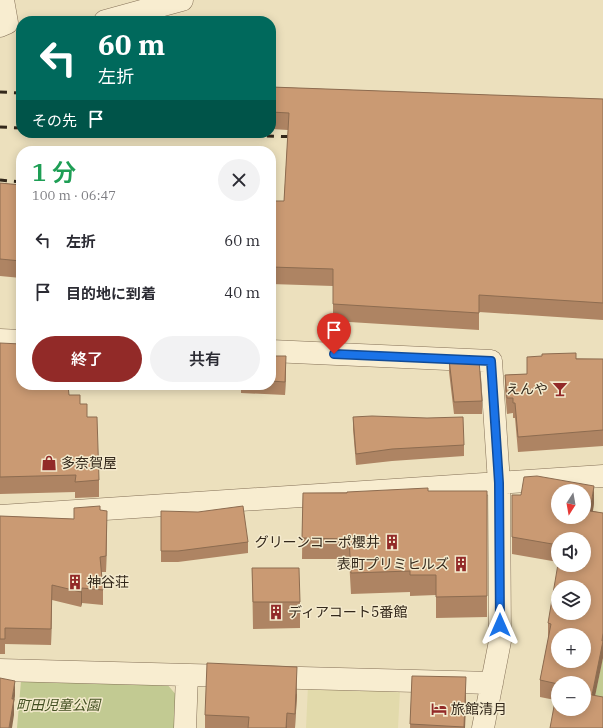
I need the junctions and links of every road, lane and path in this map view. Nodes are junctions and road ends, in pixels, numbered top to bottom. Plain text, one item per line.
1 (3, 0) edge
2 (182, 0) edge
3 (123, 16) edge
4 (0, 26) edge
5 (0, 340) edge
6 (16, 340) edge
7 (276, 351) edge
8 (603, 476) edge
9 (499, 483) junction
10 (0, 516) edge
11 (0, 670) edge
12 (187, 675) junction
13 (492, 683) junction
14 (185, 728) edge
15 (483, 728) edge

1 - 4 street
2 - 3 street
5 - 6 street
7 - 9 street
8 - 9 street
9 - 10 street
9 - 13 street
11 - 12 street
12 - 13 street
12 - 14 street
13 - 15 street

